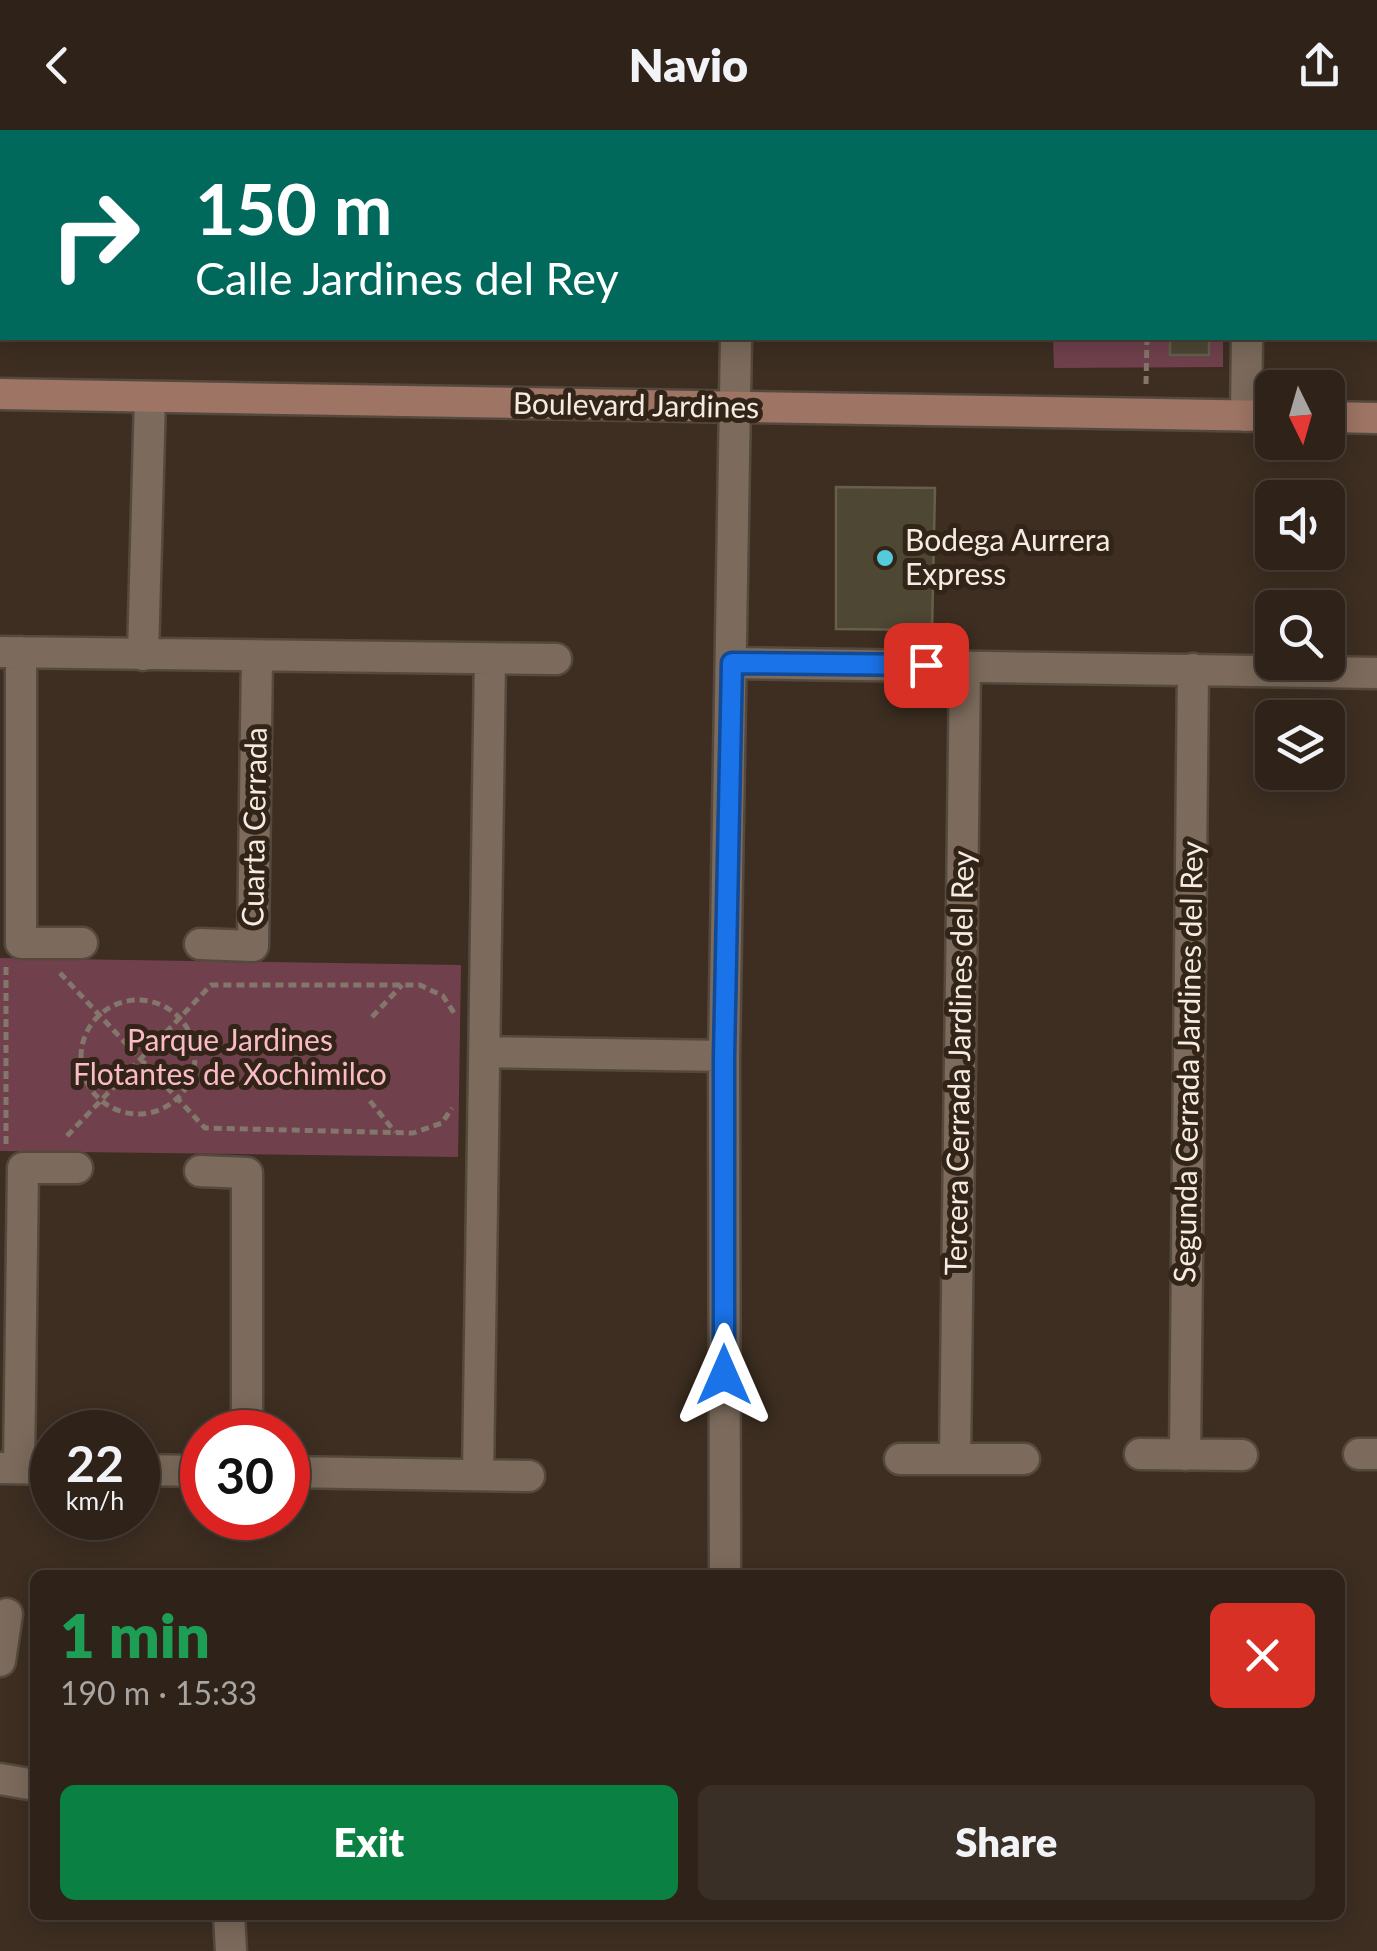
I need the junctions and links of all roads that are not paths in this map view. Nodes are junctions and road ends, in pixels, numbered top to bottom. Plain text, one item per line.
1 (736, 340) edge
2 (1247, 340) edge
3 (1255, 390) edge
4 (0, 394) edge
5 (150, 397) junction
6 (736, 408) junction
7 (1255, 416) edge
8 (1345, 417) edge
9 (1377, 418) edge
10 (10, 652) edge
11 (143, 655) junction
12 (257, 657) junction
13 (490, 658) junction
14 (556, 658) dead end
15 (732, 663) junction
16 (965, 666) junction
17 (1193, 669) junction
18 (1377, 674) edge
19 (82, 944) dead end
20 (200, 944) dead end
21 (484, 1052) junction
22 (724, 1056) junction
23 (77, 1168) dead end
24 (200, 1171) dead end
25 (247, 1410) edge
26 (1140, 1454) dead end
27 (1186, 1455) junction
28 (1242, 1456) dead end
29 (900, 1459) dead end
30 (955, 1459) junction
31 (1024, 1459) dead end
32 (10, 1468) edge
33 (310, 1472) edge
34 (478, 1475) junction
35 (529, 1476) dead end
36 (725, 1570) edge
37 (7, 1614) dead end
38 (0, 1660) edge
39 (0, 1780) edge
40 (30, 1784) edge
41 (229, 1920) edge
42 (231, 1951) edge

1 - 6 street
2 - 3 street
4 - 5 street, Boulevard Jardines
5 - 6 street, Boulevard Jardines
5 - 11 street
6 - 7 street, Boulevard Jardines
6 - 15 street
8 - 9 street
10 - 11 street
10 - 19 street
11 - 12 street
12 - 13 street
12 - 20 street, Cuarta Cerrada
13 - 14 street
13 - 21 street
15 - 16 street
15 - 22 street
16 - 17 street
16 - 30 street, Tercera Cerrada Jardines del Rey
17 - 18 street
17 - 27 street, Segunda Cerrada Jardines del Rey
21 - 22 street
21 - 34 street
22 - 36 street
23 - 32 street
24 - 25 street
26 - 27 street
27 - 28 street
29 - 30 street
30 - 31 street
33 - 34 street
34 - 35 street
37 - 38 street
39 - 40 street
41 - 42 street

